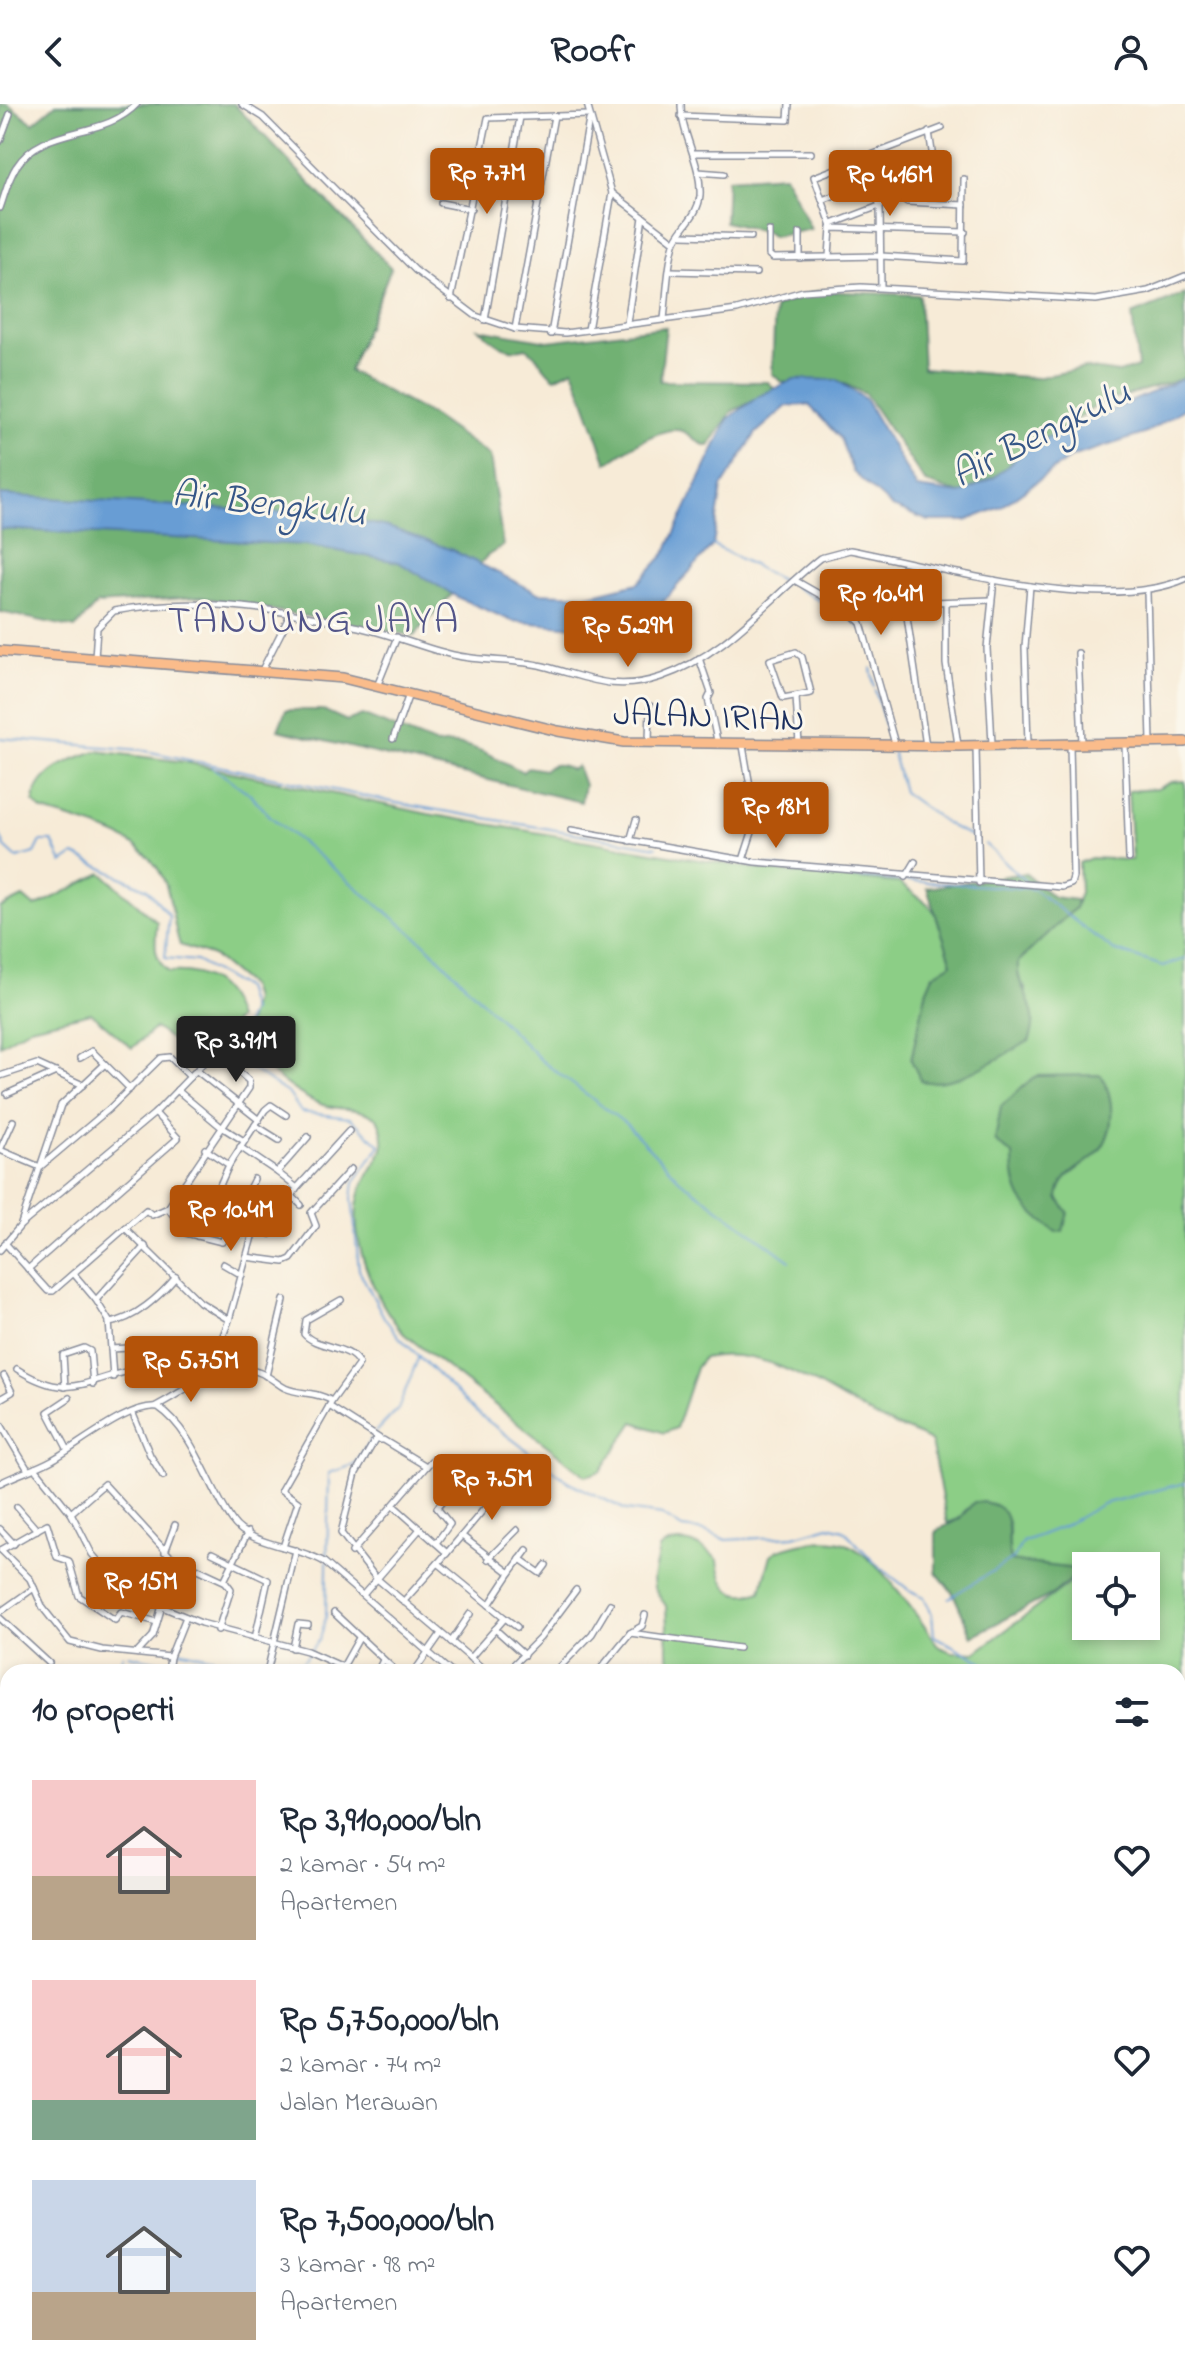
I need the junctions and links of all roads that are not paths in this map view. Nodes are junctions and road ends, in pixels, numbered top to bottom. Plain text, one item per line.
1 (137, 104) edge
2 (242, 104) edge
3 (587, 104) edge
4 (681, 104) edge
5 (789, 104) edge
6 (10, 114) dead end
7 (554, 116) junction
8 (681, 116) junction
9 (520, 117) junction
10 (589, 117) junction
11 (942, 128) dead end
12 (2, 129) edge
13 (929, 132) junction
14 (0, 141) edge
15 (695, 153) junction
16 (811, 153) dead end
17 (862, 158) junction
18 (935, 158) junction
19 (698, 172) junction
20 (724, 174) dead end
21 (964, 179) dead end
22 (871, 180) junction
23 (612, 193) junction
24 (902, 198) junction
25 (822, 200) junction
26 (441, 203) dead end
27 (964, 205) junction
28 (880, 206) junction
29 (0, 208) edge
30 (471, 210) junction
31 (643, 217) junction
32 (832, 226) junction
33 (881, 228) junction
34 (769, 231) dead end
35 (965, 232) junction
36 (800, 233) dead end
37 (681, 235) junction
38 (751, 237) dead end
39 (674, 241) junction
40 (829, 256) junction
41 (881, 256) junction
42 (800, 258) junction
43 (671, 271) junction
44 (756, 273) dead end
45 (1185, 276) edge
46 (881, 287) junction
47 (451, 299) junction
48 (664, 319) junction
49 (485, 320) junction
50 (627, 323) junction
51 (515, 329) junction
52 (588, 330) junction
53 (551, 334) junction
54 (1185, 579) edge
55 (994, 580) junction
56 (796, 581) junction
57 (1030, 586) junction
58 (1147, 591) junction
59 (991, 600) junction
60 (946, 602) junction
61 (905, 603) junction
62 (847, 610) junction
63 (290, 615) junction
64 (397, 637) junction
65 (0, 651) edge
66 (1078, 653) dead end
67 (95, 658) junction
68 (699, 658) junction
69 (262, 670) junction
70 (378, 684) junction
71 (409, 693) junction
72 (796, 697) junction
73 (650, 706) dead end
74 (393, 739) dead end
75 (1185, 742) edge
76 (649, 743) junction
77 (1125, 743) junction
78 (1151, 743) junction
79 (1069, 744) junction
80 (1082, 744) junction
81 (718, 745) junction
82 (895, 745) junction
83 (992, 745) junction
84 (1028, 745) junction
85 (743, 746) junction
86 (800, 746) junction
87 (926, 746) junction
88 (958, 746) junction
89 (975, 746) junction
90 (636, 820) dead end
91 (571, 830) dead end
92 (630, 841) junction
93 (1129, 859) dead end
94 (743, 860) junction
95 (915, 862) dead end
96 (906, 877) junction
97 (979, 883) junction
98 (80, 1058) dead end
99 (105, 1064) junction
100 (196, 1071) junction
101 (56, 1072) junction
102 (0, 1076) edge
103 (190, 1077) junction
104 (83, 1085) junction
105 (130, 1089) junction
106 (177, 1090) junction
107 (7, 1094) dead end
108 (236, 1104) junction
109 (155, 1113) junction
110 (286, 1115) dead end
111 (13, 1121) dead end
112 (257, 1123) junction
113 (220, 1126) junction
114 (349, 1131) dead end
115 (308, 1137) dead end
116 (279, 1140) dead end
117 (242, 1144) junction
118 (205, 1149) junction
119 (0, 1150) edge
120 (229, 1165) junction
121 (40, 1167) junction
122 (351, 1169) dead end
123 (277, 1172) junction
124 (254, 1179) dead end
125 (182, 1186) junction
126 (297, 1188) junction
127 (249, 1189) junction
128 (292, 1196) junction
129 (211, 1202) junction
130 (301, 1205) dead end
131 (168, 1208) junction
132 (207, 1210) junction
133 (282, 1213) junction
134 (237, 1214) junction
135 (21, 1225) junction
136 (255, 1226) junction
137 (125, 1228) junction
138 (197, 1236) junction
139 (5, 1243) junction
140 (145, 1246) junction
141 (0, 1250) edge
142 (246, 1257) junction
143 (223, 1264) dead end
144 (28, 1269) junction
145 (74, 1274) junction
146 (242, 1275) junction
147 (176, 1277) junction
148 (96, 1300) junction
149 (284, 1300) dead end
150 (341, 1300) dead end
151 (229, 1320) junction
152 (109, 1323) junction
153 (111, 1349) junction
154 (17, 1369) dead end
155 (132, 1370) junction
156 (210, 1372) junction
157 (4, 1376) dead end
158 (266, 1376) junction
159 (113, 1377) junction
160 (93, 1384) junction
161 (65, 1387) junction
162 (69, 1398) dead end
163 (0, 1399) edge
164 (330, 1404) junction
165 (156, 1406) junction
166 (133, 1414) junction
167 (0, 1423) edge
168 (3, 1434) edge
169 (375, 1436) junction
170 (68, 1450) junction
171 (426, 1466) junction
172 (31, 1469) junction
173 (163, 1476) dead end
174 (0, 1483) edge
175 (500, 1490) dead end
176 (394, 1506) junction
177 (17, 1507) dead end
178 (71, 1513) junction
179 (175, 1525) dead end
180 (0, 1529) edge
181 (420, 1529) junction
182 (37, 1530) junction
183 (517, 1530) dead end
184 (248, 1532) junction
185 (462, 1536) junction
186 (436, 1543) junction
187 (14, 1544) junction
188 (283, 1547) junction
189 (1, 1550) edge
190 (296, 1550) junction
191 (527, 1550) dead end
192 (165, 1552) junction
193 (352, 1552) junction
194 (212, 1553) dead end
195 (447, 1553) junction
196 (488, 1559) junction
197 (520, 1559) junction
198 (233, 1562) junction
199 (438, 1563) junction
200 (546, 1565) dead end
201 (510, 1573) junction
202 (376, 1578) junction
203 (225, 1581) junction
204 (34, 1588) junction
205 (576, 1590) dead end
206 (363, 1595) junction
207 (403, 1602) junction
208 (610, 1604) dead end
209 (489, 1605) junction
210 (126, 1606) dead end
211 (162, 1606) junction
212 (0, 1612) edge
213 (121, 1612) junction
214 (334, 1613) dead end
215 (470, 1614) dead end
216 (645, 1615) dead end
217 (186, 1617) junction
218 (0, 1618) edge
219 (505, 1618) junction
220 (157, 1622) junction
221 (308, 1625) dead end
222 (517, 1627) dead end
223 (495, 1629) junction
224 (218, 1630) junction
225 (630, 1633) junction
226 (440, 1635) junction
227 (255, 1638) junction
228 (359, 1638) junction
229 (451, 1642) junction
230 (274, 1644) junction
231 (293, 1648) junction
232 (739, 1648) dead end
233 (425, 1651) junction
234 (137, 1653) junction
235 (524, 1655) junction
236 (169, 1657) junction
237 (470, 1658) junction
238 (383, 1660) junction
239 (49, 1663) dead end
240 (168, 1664) edge
241 (269, 1664) edge
242 (331, 1664) edge
243 (344, 1664) edge
244 (381, 1664) edge
245 (388, 1664) edge
246 (418, 1664) edge
247 (441, 1664) edge
248 (477, 1664) edge
249 (514, 1664) edge
250 (563, 1664) edge
251 (605, 1664) edge

1 - 29 street
2 - 47 street
3 - 10 street
4 - 8 street
5 - 8 street
6 - 12 street
7 - 9 street
7 - 10 street
7 - 51 street
8 - 15 street
9 - 30 street
9 - 49 street
10 - 23 street
10 - 53 street
11 - 13 street
12 - 14 street
13 - 17 street
13 - 18 street
15 - 16 street
15 - 19 street
17 - 22 street
17 - 25 street
18 - 22 street
18 - 24 street
19 - 20 street
19 - 37 street
21 - 27 street
22 - 25 street
22 - 28 street
23 - 31 street
23 - 52 street
24 - 27 street
24 - 28 street
25 - 32 street
26 - 30 street
27 - 35 street
28 - 32 street
28 - 33 street
30 - 47 street
31 - 39 street
31 - 50 street
32 - 33 street
32 - 40 street
33 - 35 street
33 - 41 street
34 - 42 street
35 - 41 street
36 - 42 street
37 - 38 street
37 - 39 street
39 - 43 street
40 - 41 street
40 - 42 street
41 - 46 street
43 - 44 street
43 - 48 street
45 - 46 street
46 - 48 street
47 - 49 street
48 - 50 street
49 - 51 street
50 - 52 street
51 - 53 street
52 - 53 street
54 - 58 street
55 - 56 street
55 - 57 street
55 - 59 street
56 - 62 street
56 - 68 street
57 - 58 street
57 - 84 street
58 - 78 street
59 - 60 street
59 - 83 street
60 - 61 street
60 - 88 street
61 - 62 street
61 - 87 street
62 - 82 street
63 - 64 street
63 - 67 street
63 - 69 street
64 - 68 street
64 - 70 street
65 - 67 main road, JALAN IRIAN
66 - 80 street
67 - 69 main road, JALAN IRIAN
68 - 81 street
69 - 70 main road, JALAN IRIAN
70 - 71 main road, JALAN IRIAN
71 - 74 street
71 - 76 main road, JALAN IRIAN
72 - 72 street
72 - 86 street
73 - 76 street
75 - 78 main road, JALAN IRIAN
76 - 81 main road, JALAN IRIAN
77 - 78 main road, JALAN IRIAN
77 - 80 main road, JALAN IRIAN
77 - 93 street
79 - 80 main road, JALAN IRIAN
79 - 84 main road, JALAN IRIAN
79 - 97 street
81 - 85 main road, JALAN IRIAN
82 - 86 main road, JALAN IRIAN
82 - 87 main road, JALAN IRIAN
83 - 84 main road, JALAN IRIAN
83 - 89 main road, JALAN IRIAN
85 - 86 main road, JALAN IRIAN
85 - 94 street
87 - 88 main road, JALAN IRIAN
88 - 89 main road, JALAN IRIAN
89 - 97 street
90 - 92 street
91 - 92 street
92 - 94 street
94 - 96 street
95 - 96 street
96 - 97 street
98 - 99 street
99 - 104 street
99 - 105 street
100 - 103 street
100 - 108 street
100 - 108 street
101 - 102 street
101 - 104 street
101 - 107 street
103 - 105 street
103 - 106 street
104 - 121 street
105 - 121 street
106 - 109 street
106 - 113 street
108 - 112 street
108 - 113 street
109 - 135 street
109 - 144 street
110 - 112 street
111 - 119 street
112 - 116 street
112 - 117 street
113 - 117 street
113 - 118 street
114 - 126 street
115 - 123 street
117 - 120 street
117 - 123 street
118 - 120 street
118 - 125 street
119 - 121 street
120 - 129 street
121 - 135 street
122 - 142 street
123 - 126 street
124 - 127 street
125 - 131 street
125 - 132 street
126 - 128 street
127 - 133 street
127 - 134 street
128 - 130 street
128 - 133 street
129 - 132 street
129 - 134 street
131 - 137 street
131 - 138 street
132 - 138 street
133 - 136 street
134 - 136 street
134 - 138 street
135 - 139 street
136 - 142 street
137 - 140 street
137 - 145 street
139 - 141 street
139 - 144 street
140 - 147 street
140 - 148 street
142 - 146 street
143 - 146 street
144 - 145 street
145 - 148 street
146 - 151 street
147 - 151 street
147 - 152 street
148 - 152 street
149 - 158 street
150 - 164 street
151 - 156 street
152 - 153 street
153 - 155 street
153 - 159 street
154 - 161 street
155 - 156 street
155 - 159 street
156 - 158 street
156 - 165 street
157 - 163 street
158 - 164 street
159 - 160 street
160 - 161 street
160 - 161 street
162 - 170 street
164 - 169 street
164 - 188 street
165 - 166 street
165 - 184 street
166 - 170 street
166 - 173 street
167 - 168 street
168 - 172 street
169 - 171 street
169 - 193 street
170 - 172 street
171 - 176 street
171 - 186 street
172 - 174 street
172 - 178 street
175 - 185 street
176 - 181 street
176 - 193 street
177 - 182 street
178 - 192 street
178 - 211 street
179 - 192 street
180 - 187 street
181 - 186 street
181 - 202 street
182 - 187 street
182 - 213 street
183 - 196 street
184 - 188 street
184 - 198 street
185 - 195 street
185 - 196 street
186 - 195 street
187 - 189 street
188 - 190 street
189 - 204 street
190 - 206 street
190 - 230 street
191 - 197 street
192 - 203 street
193 - 202 street
194 - 198 street
195 - 199 street
196 - 201 street
197 - 200 street
197 - 201 street
198 - 203 street
198 - 227 street
199 - 207 street
199 - 209 street
201 - 209 street
202 - 206 street
202 - 207 street
203 - 224 street
204 - 212 street
204 - 234 street
205 - 235 street
206 - 233 street
207 - 226 street
208 - 250 street
209 - 219 street
210 - 213 street
211 - 217 street
211 - 220 street
213 - 220 street
214 - 228 street
215 - 229 street
216 - 225 street
217 - 224 street
217 - 236 street
218 - 239 street
219 - 222 street
219 - 223 street
220 - 234 street
221 - 231 street
223 - 235 street
223 - 237 street
224 - 227 street
225 - 232 street
225 - 251 street
226 - 229 street
226 - 233 street
227 - 230 street
228 - 238 street
228 - 243 street
229 - 237 street
230 - 231 street
230 - 241 street
231 - 242 street
233 - 246 street
233 - 247 street
234 - 236 street
235 - 249 street
236 - 240 street
237 - 248 street
238 - 244 street
238 - 245 street

